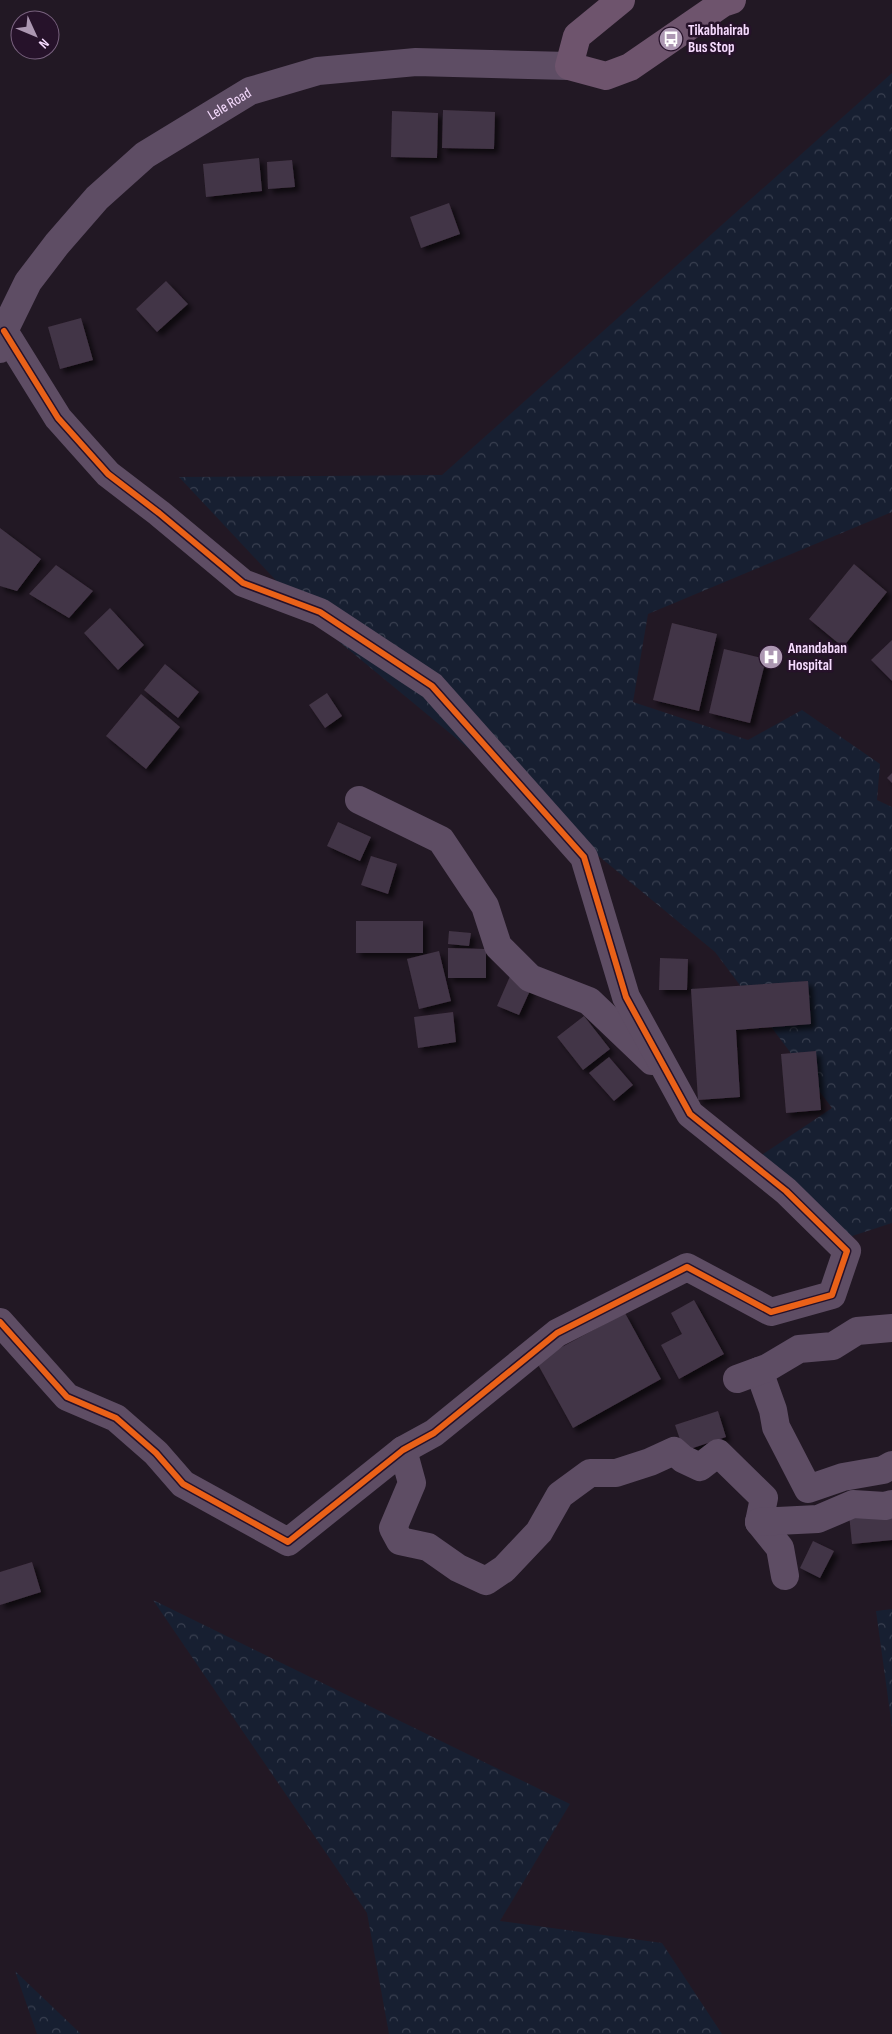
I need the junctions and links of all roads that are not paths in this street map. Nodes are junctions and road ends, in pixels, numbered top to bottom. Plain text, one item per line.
1 (621, 0) edge
2 (732, 0) edge
3 (569, 66) junction
4 (2, 340) edge
5 (359, 800) dead end
6 (670, 1077) junction
7 (0, 1322) edge
8 (892, 1328) edge
9 (403, 1450) junction
10 (892, 1465) edge
11 (892, 1504) edge
12 (758, 1522) junction
13 (785, 1576) dead end

1 - 3 main road
2 - 3 main road
3 - 4 street, Lele Road
4 - 6 street
5 - 6 street
6 - 9 street
7 - 9 street
8 - 10 street
9 - 12 street
11 - 12 street
12 - 13 street

